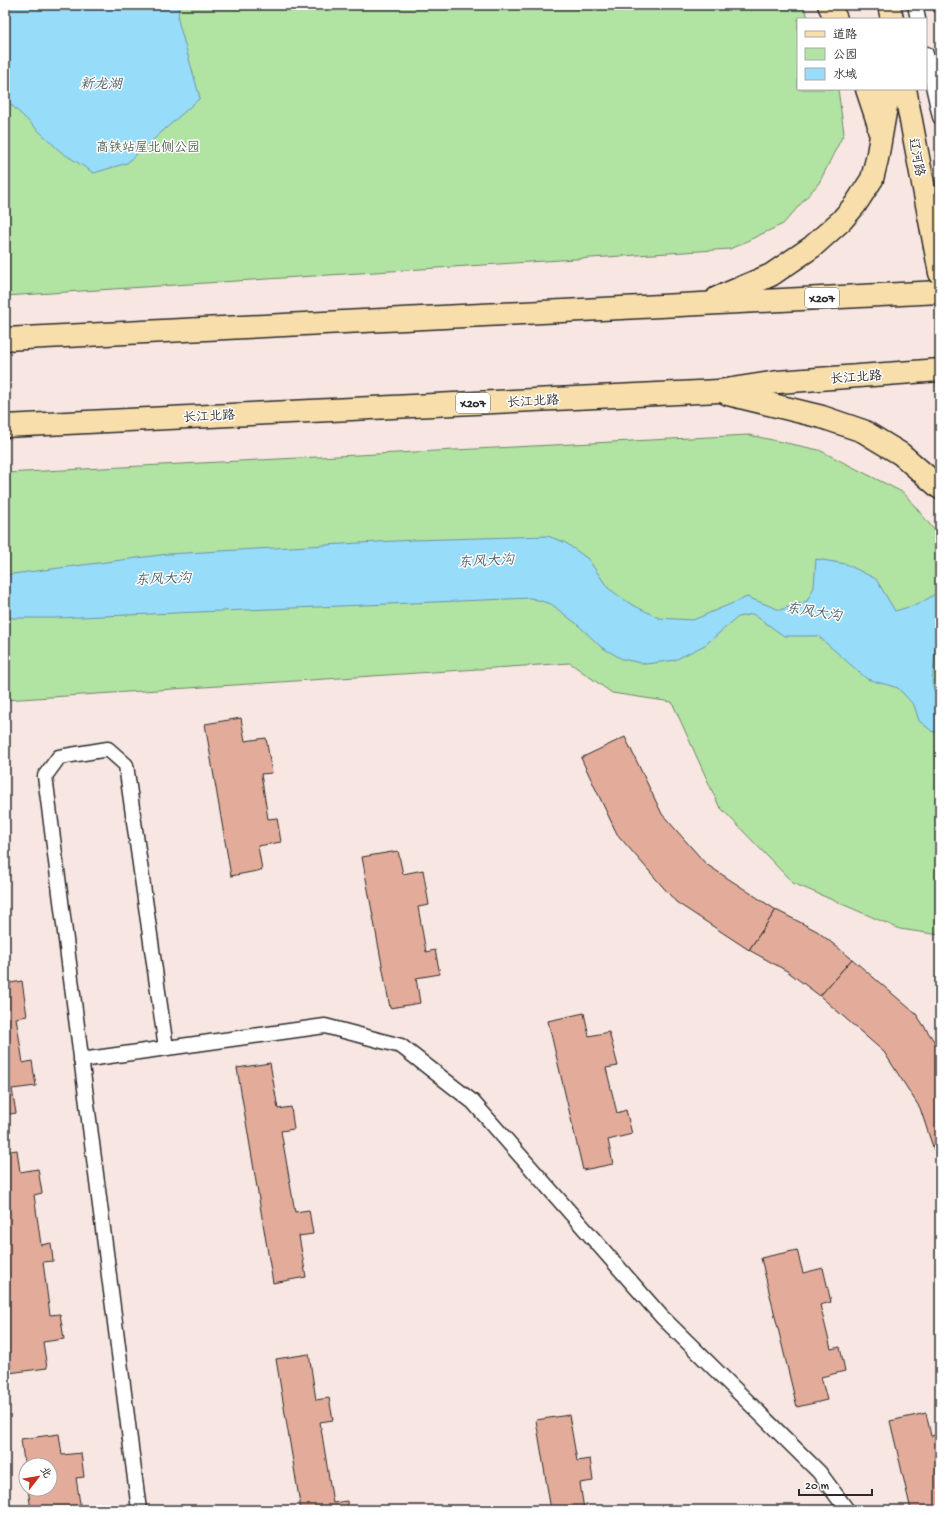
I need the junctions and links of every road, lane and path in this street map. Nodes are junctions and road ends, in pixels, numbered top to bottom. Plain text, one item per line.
1 (829, 5) edge
2 (889, 5) edge
3 (915, 5) edge
4 (836, 18) edge
5 (892, 18) edge
6 (918, 18) edge
7 (927, 58) edge
8 (867, 90) edge
9 (889, 90) edge
10 (905, 90) edge
11 (940, 117) edge
12 (877, 159) junction
13 (940, 273) edge
14 (940, 292) edge
15 (705, 304) junction
16 (5, 339) edge
17 (940, 370) edge
18 (719, 391) junction
19 (5, 426) edge
20 (940, 488) edge
21 (166, 1048) junction
22 (81, 1060) junction
23 (139, 1510) edge
24 (847, 1510) edge

1 - 4 main road
2 - 5 main road
3 - 6 lane
7 - 11 lane
8 - 12 main road
9 - 12 main road
10 - 13 main road, 辽河路
12 - 15 main road
14 - 15 main road, X207
15 - 16 main road, X207
17 - 18 main road, 长江北路 / X207
18 - 19 main road, 长江北路 / X207
18 - 20 main road
21 - 22 lane
21 - 22 lane
21 - 24 lane
22 - 23 lane

